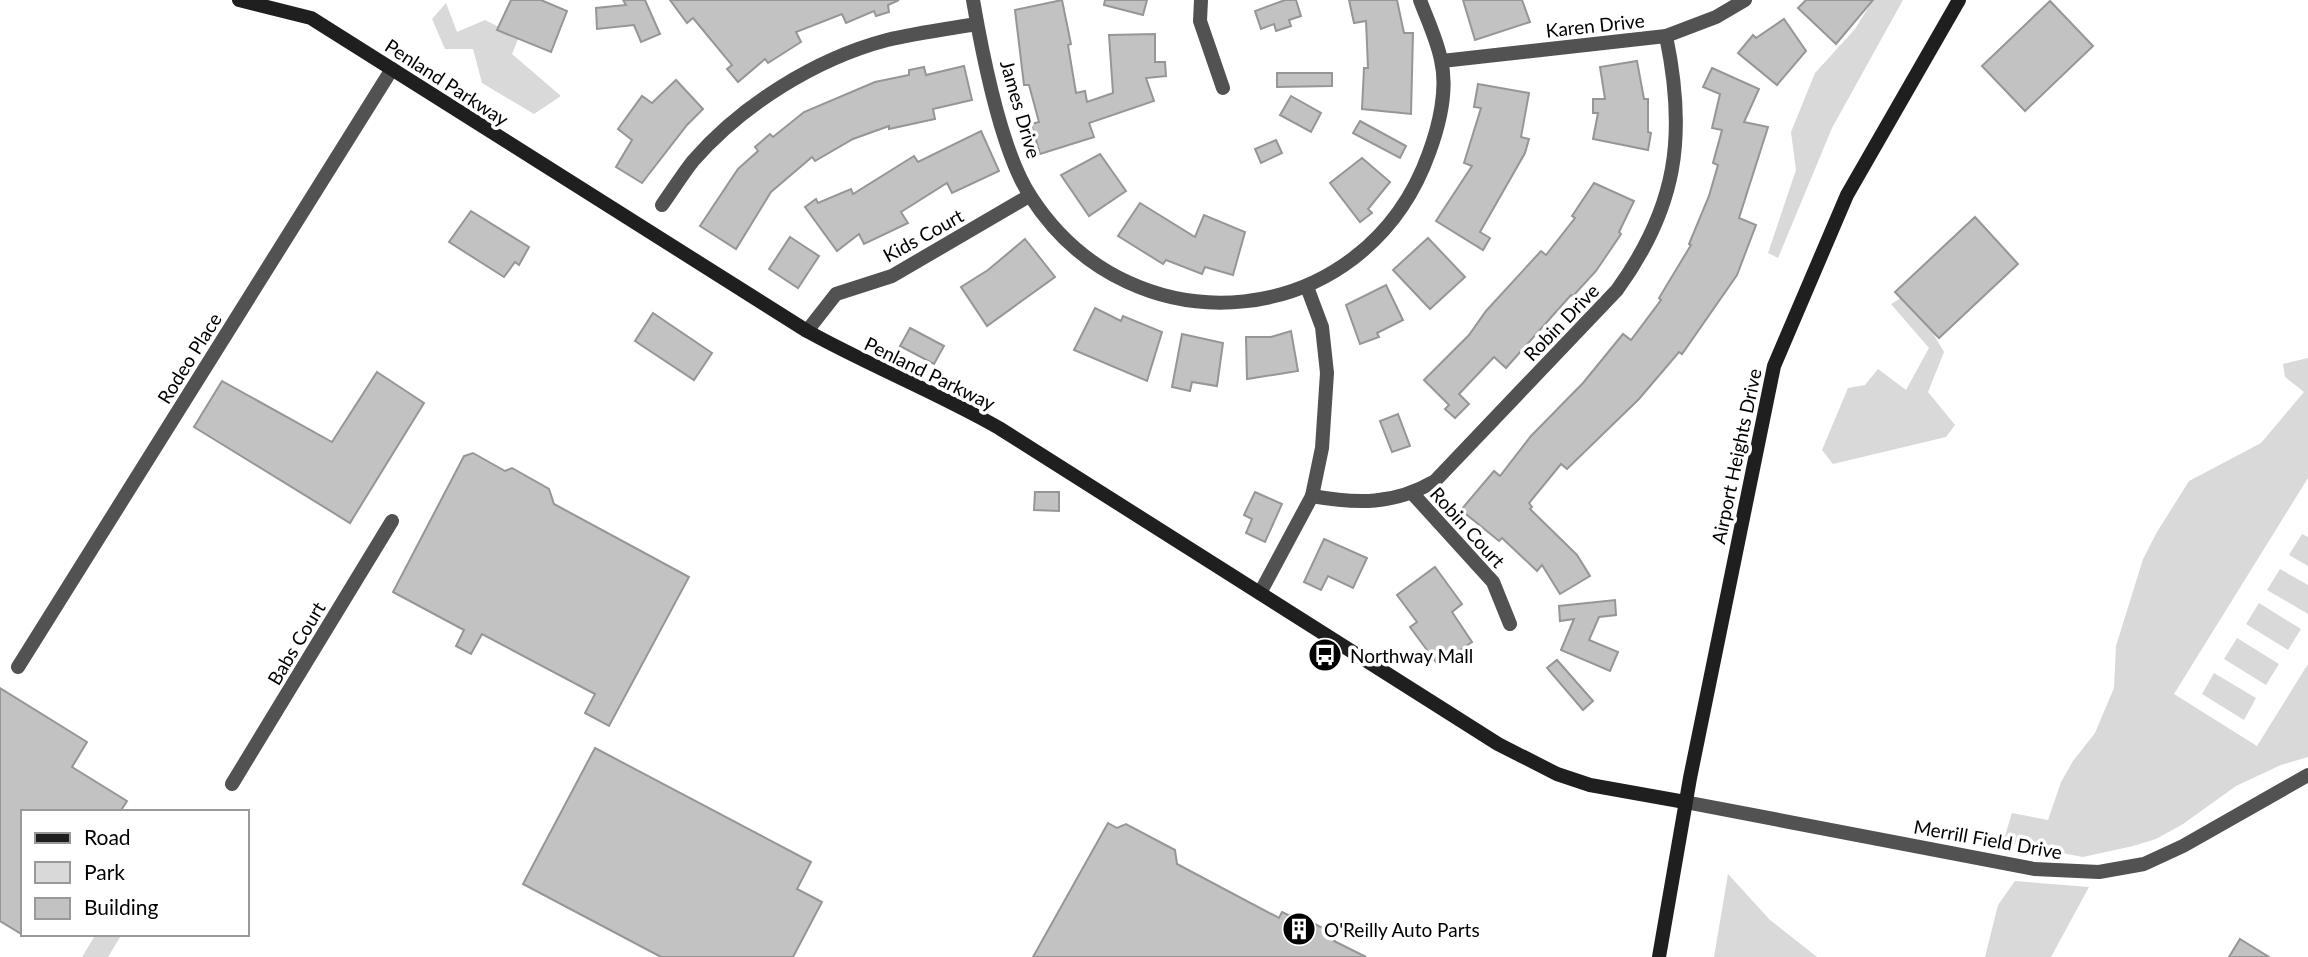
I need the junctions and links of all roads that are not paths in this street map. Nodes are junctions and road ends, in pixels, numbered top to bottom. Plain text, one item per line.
1 (239, 0) edge
2 (973, 0) edge
3 (1201, 0) edge
4 (1420, 0) edge
5 (1745, 0) edge
6 (1959, 0) edge
7 (977, 24) junction
8 (1666, 36) junction
9 (1442, 61) junction
10 (392, 69) junction
11 (1223, 88) dead end
12 (1029, 196) junction
13 (662, 205) dead end
14 (1307, 287) junction
15 (807, 331) junction
16 (1413, 494) junction
17 (1312, 496) junction
18 (392, 521) dead end
19 (1261, 593) junction
20 (1510, 624) dead end
21 (18, 667) dead end
22 (2308, 775) edge
23 (232, 784) dead end
24 (1685, 802) junction
25 (1659, 957) edge

1 - 10 street, Penland Parkway
2 - 7 street, James Drive
3 - 11 street
4 - 9 street, James Drive
5 - 8 street, Karen Drive
6 - 24 street, Airport Heights Drive
7 - 12 street, James Drive
7 - 13 street
8 - 9 street, Karen Drive
8 - 16 street, Robin Drive
9 - 14 street, James Drive
10 - 15 street, Penland Parkway
10 - 21 street, Rodeo Place
12 - 14 street, James Drive
12 - 15 street, Kids Court
14 - 17 street
15 - 19 street, Penland Parkway
16 - 17 street, Robin Drive
16 - 20 street, Robin Court
17 - 19 street
18 - 23 street, Babs Court
19 - 24 street, Penland Parkway
22 - 24 street, Merrill Field Drive
24 - 25 street, Airport Heights Drive

